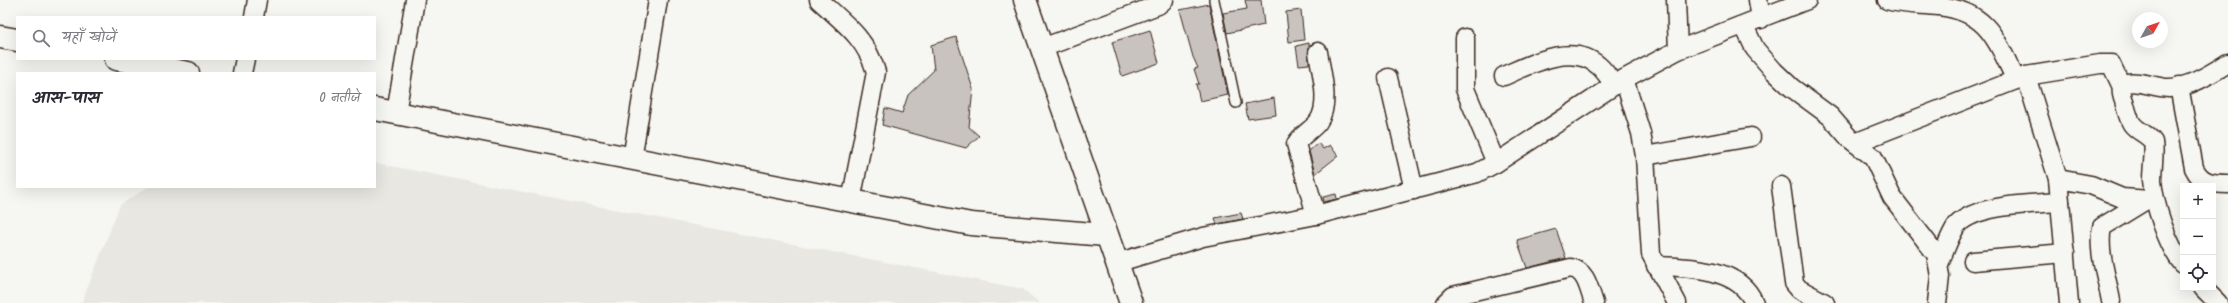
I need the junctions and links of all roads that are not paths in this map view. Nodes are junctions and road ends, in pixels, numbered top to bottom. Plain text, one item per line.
1 (257, 0) edge
2 (415, 0) edge
3 (658, 0) edge
4 (819, 0) edge
5 (1025, 0) edge
6 (1164, 0) edge
7 (1214, 0) edge
8 (1676, 0) edge
9 (1758, 0) edge
10 (1807, 0) edge
11 (1887, 0) edge
12 (254, 16) edge
13 (1761, 19) junction
14 (1744, 26) junction
15 (0, 36) edge
16 (1465, 38) dead end
17 (16, 40) edge
18 (1042, 48) junction
19 (1678, 50) junction
20 (1318, 52) dead end
21 (121, 60) edge
22 (245, 60) edge
23 (2228, 63) edge
24 (183, 72) edge
25 (242, 72) edge
26 (1504, 76) dead end
27 (1388, 78) dead end
28 (2021, 78) junction
29 (1619, 82) junction
30 (2179, 86) junction
31 (2122, 87) junction
32 (1236, 103) dead end
33 (385, 111) edge
34 (1751, 137) dead end
35 (1855, 143) junction
36 (1644, 156) junction
37 (632, 159) junction
38 (1496, 163) junction
39 (2058, 179) junction
40 (2228, 184) edge
41 (1781, 186) dead end
42 (1414, 190) junction
43 (2151, 200) junction
44 (851, 201) junction
45 (2060, 202) junction
46 (1316, 215) junction
47 (1106, 235) junction
48 (2065, 253) junction
49 (2180, 259) edge
50 (1973, 261) dead end
51 (1116, 263) junction
52 (1939, 264) junction
53 (1656, 266) junction
54 (2206, 291) edge
55 (2111, 301) dead end
56 (1131, 303) edge
57 (1446, 303) edge
58 (1594, 303) edge
59 (1678, 303) edge
60 (1754, 303) edge
61 (1825, 303) edge
62 (1937, 303) edge
63 (2068, 303) edge
64 (2218, 303) edge

1 - 12 street
2 - 33 street
3 - 37 street
4 - 44 street
5 - 18 street
6 - 18 street
7 - 32 lane
8 - 19 street
9 - 13 street
10 - 13 street
11 - 28 street
13 - 14 street
14 - 19 street
14 - 35 street
15 - 17 street
16 - 38 street
18 - 47 street
19 - 29 street
20 - 46 street
21 - 24 street
22 - 25 street
23 - 30 street
26 - 29 street
27 - 42 street
28 - 31 street
28 - 35 street
28 - 39 street
29 - 36 street
29 - 38 street
30 - 31 street
30 - 40 street
31 - 43 street
33 - 37 street
34 - 36 street
35 - 52 street
36 - 53 street
37 - 44 street
38 - 42 street
39 - 43 street
39 - 45 street
41 - 61 street
42 - 46 street
43 - 49 street
43 - 55 street
44 - 47 street
45 - 48 street
45 - 52 street
46 - 51 street
47 - 51 street
48 - 50 street
48 - 63 street
51 - 56 street
52 - 62 street
53 - 59 street
53 - 60 street
54 - 64 street
57 - 58 street

